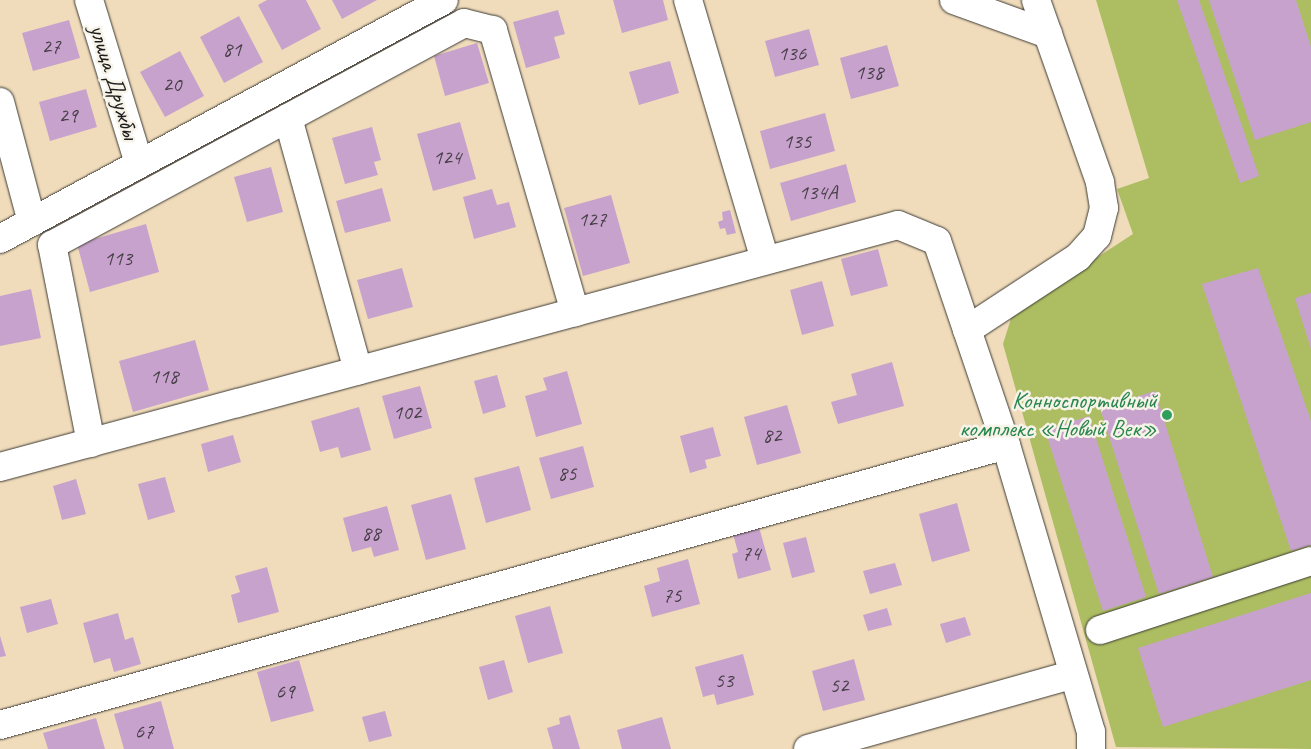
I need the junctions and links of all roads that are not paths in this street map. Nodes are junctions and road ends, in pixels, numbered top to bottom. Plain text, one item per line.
1 (89, 0) edge
2 (444, 0) edge
3 (688, 0) edge
4 (954, 0) edge
5 (1036, 0) edge
6 (1004, 10) edge
7 (1048, 34) junction
8 (0, 102) edge
9 (288, 118) junction
10 (139, 164) junction
11 (32, 222) junction
12 (0, 239) edge
13 (764, 260) junction
14 (575, 312) junction
15 (967, 330) junction
16 (358, 370) junction
17 (91, 443) junction
18 (1006, 445) junction
19 (0, 467) edge
20 (1311, 561) edge
21 (1100, 630) dead end
22 (1072, 675) junction
23 (0, 725) edge
24 (808, 749) edge
25 (1090, 749) edge

1 - 10 street, улица Дружбы
2 - 10 street
3 - 13 street
4 - 6 street
5 - 7 street
6 - 7 street
7 - 15 street
8 - 11 street
9 - 14 street
9 - 16 street
9 - 17 street
10 - 11 street
11 - 12 street
13 - 14 street
13 - 15 street
14 - 16 street
15 - 18 street
16 - 17 street
17 - 19 street
18 - 22 street
18 - 23 street
20 - 21 street
22 - 24 street
22 - 25 street

